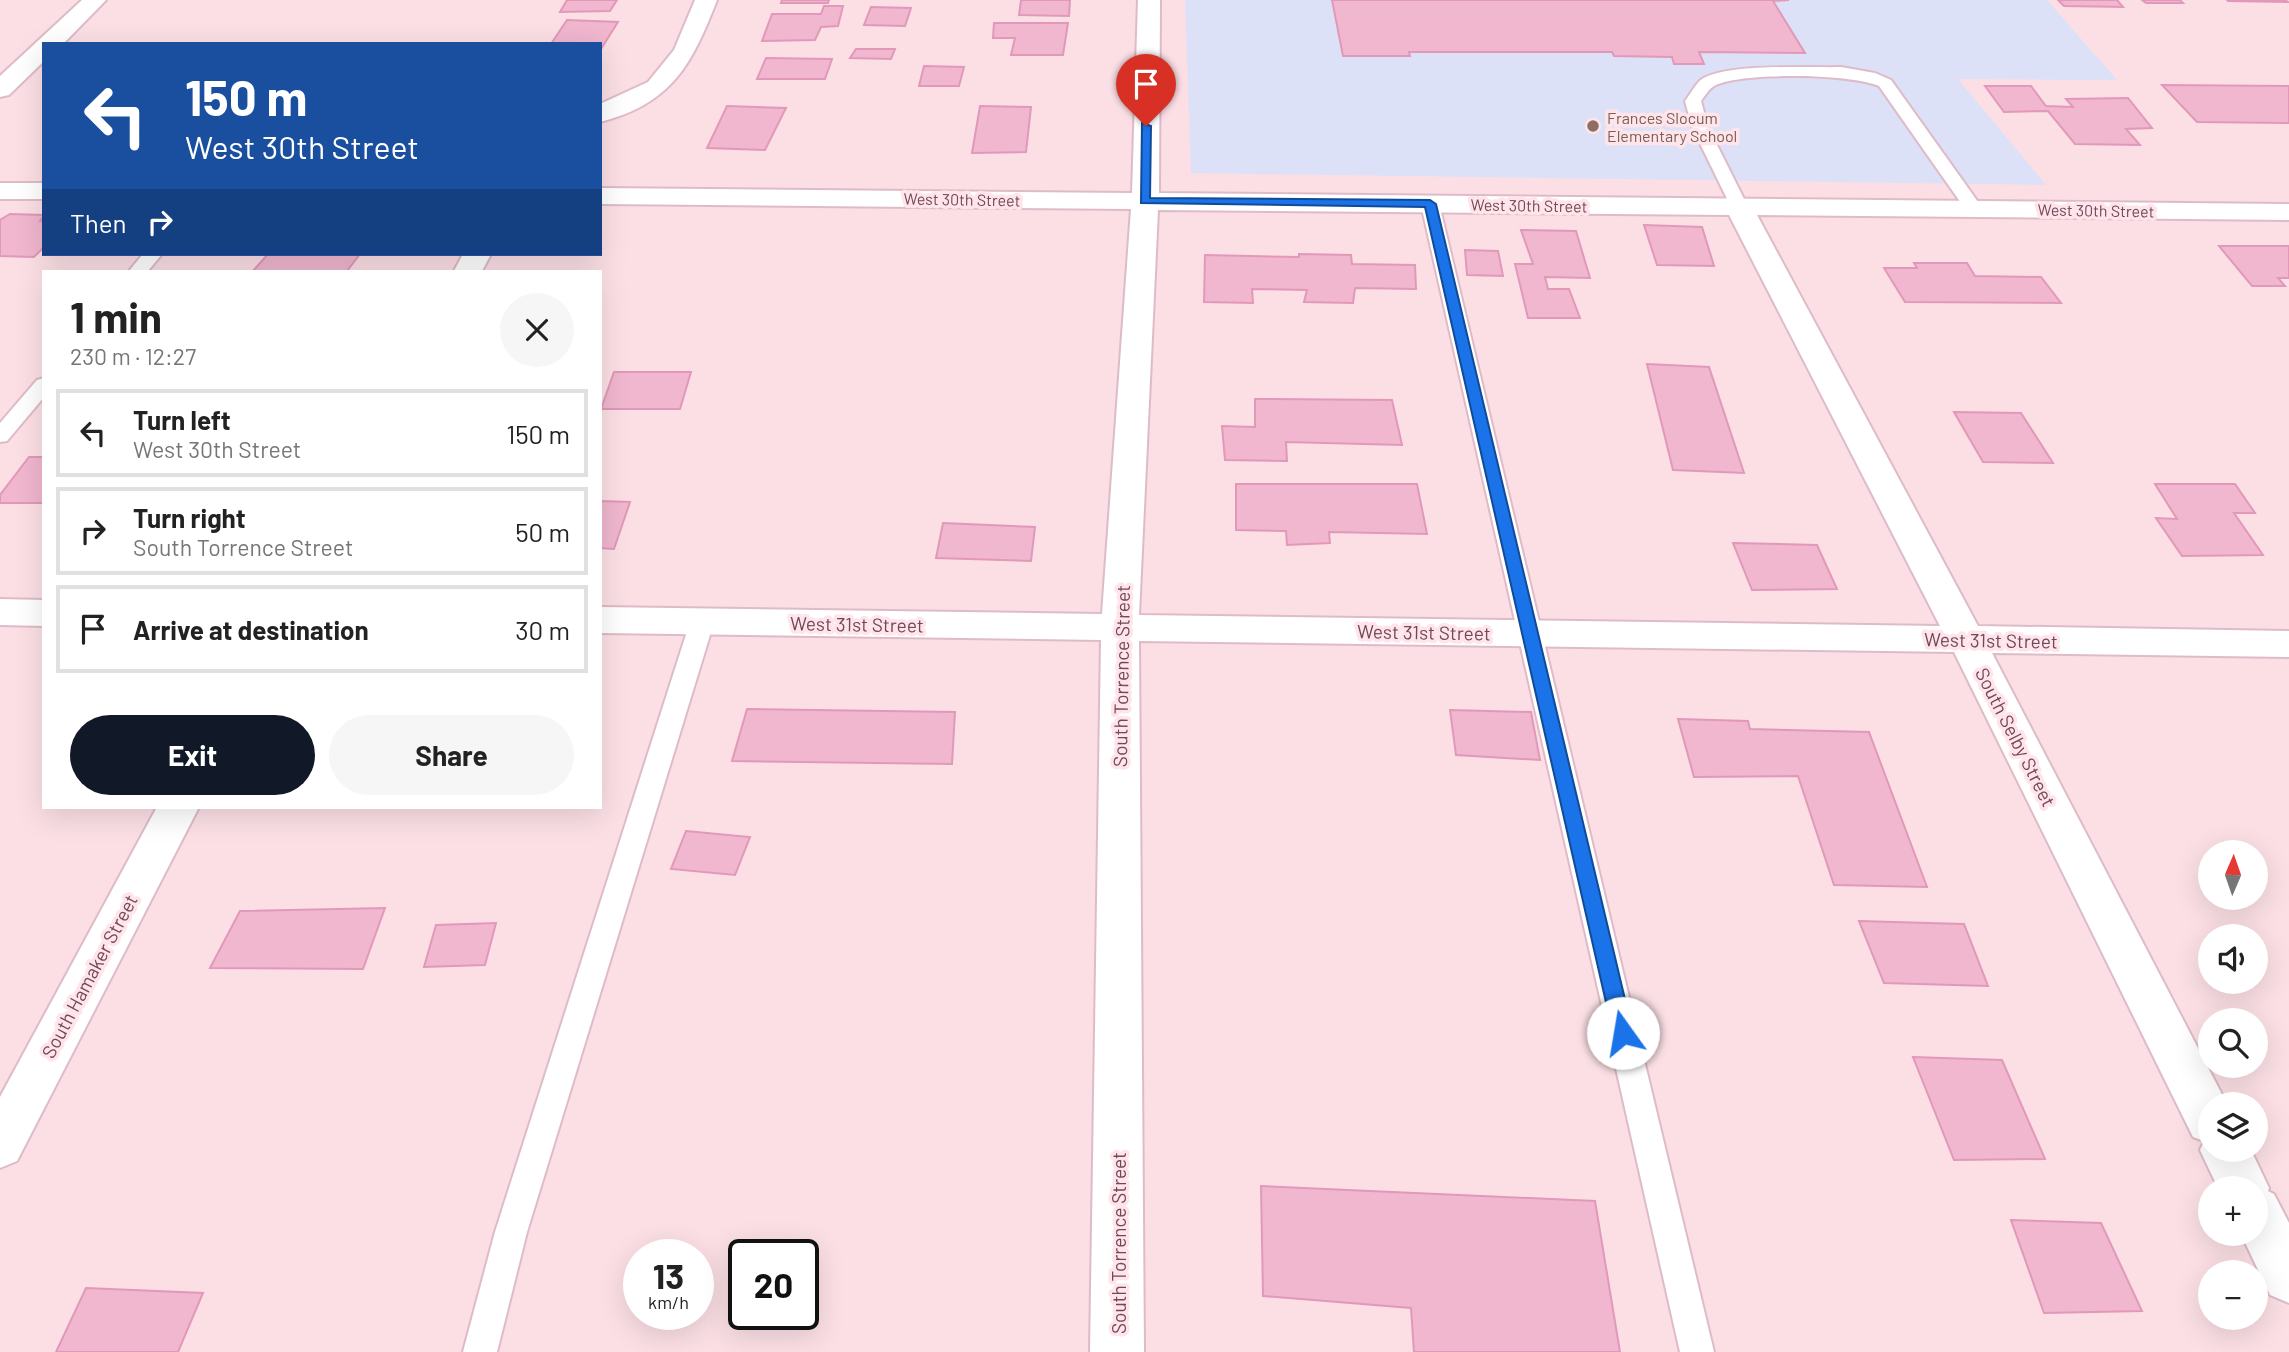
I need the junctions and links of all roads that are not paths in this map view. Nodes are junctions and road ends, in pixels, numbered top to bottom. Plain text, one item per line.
1 (94, 0) edge
2 (706, 0) edge
3 (1149, 0) edge
4 (51, 42) edge
5 (42, 50) edge
6 (0, 90) edge
7 (602, 113) edge
8 (0, 191) edge
9 (42, 191) edge
10 (602, 196) edge
11 (1145, 201) junction
12 (1430, 204) junction
13 (1739, 207) junction
14 (1974, 209) junction
15 (2289, 212) edge
16 (151, 256) edge
17 (139, 270) edge
18 (42, 386) edge
19 (0, 436) edge
20 (0, 612) edge
21 (42, 612) edge
22 (602, 620) edge
23 (702, 622) junction
24 (1120, 628) junction
25 (1531, 633) junction
26 (1966, 639) junction
27 (2289, 644) edge
28 (177, 809) edge
29 (2198, 1097) edge
30 (0, 1145) edge
31 (2268, 1235) edge
32 (2289, 1277) edge
33 (480, 1352) edge
34 (1117, 1352) edge
35 (1697, 1352) edge

1 - 4 street
2 - 7 street
3 - 11 street, South Torrence Street
5 - 6 street
8 - 9 street
10 - 11 street, West 30th Street
11 - 12 street, West 30th Street
11 - 24 street, South Torrence Street
12 - 13 street, West 30th Street
12 - 25 lane
13 - 14 street, West 30th Street
13 - 14 lane
13 - 26 street, South Selby Street
14 - 15 street, West 30th Street
16 - 17 lane
18 - 19 lane
20 - 21 street
22 - 23 street, West 31st Street
23 - 24 street, West 31st Street
23 - 33 lane
24 - 25 street, West 31st Street
24 - 34 street, South Torrence Street
25 - 26 street, West 31st Street
25 - 35 lane
26 - 27 street, West 31st Street
26 - 29 street, South Selby Street
28 - 30 street, South Hamaker Street
31 - 32 street

